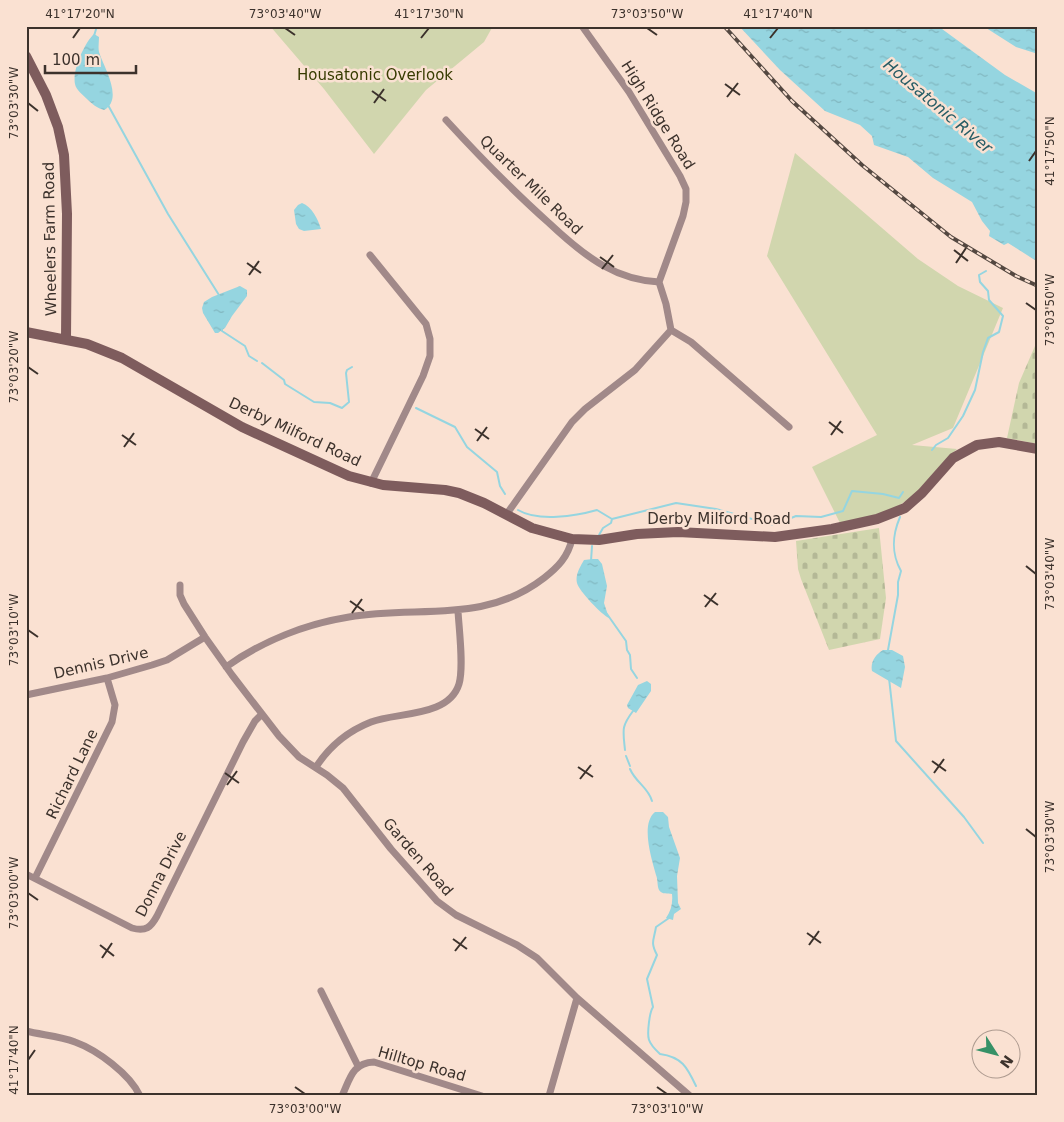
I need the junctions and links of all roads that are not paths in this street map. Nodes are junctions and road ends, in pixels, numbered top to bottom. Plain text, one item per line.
1 (582, 26) edge
2 (26, 56) edge
3 (446, 120) dead end
4 (370, 255) dead end
5 (658, 282) junction
6 (672, 330) junction
7 (26, 332) edge
8 (66, 339) junction
9 (789, 427) dead end
10 (1038, 449) edge
11 (371, 482) junction
12 (506, 515) junction
13 (572, 539) junction
14 (180, 585) dead end
15 (458, 611) junction
16 (205, 637) junction
17 (226, 667) junction
18 (107, 678) junction
19 (26, 695) edge
20 (262, 714) junction
21 (316, 768) junction
22 (26, 874) edge
23 (35, 878) junction
24 (321, 991) dead end
25 (577, 998) junction
26 (26, 1031) edge
27 (358, 1066) junction
28 (140, 1096) edge
29 (342, 1096) edge
30 (482, 1096) edge
31 (549, 1096) edge
32 (690, 1096) edge

1 - 5 street, High Ridge Road
2 - 8 main road, Wheelers Farm Road
3 - 5 street, Quarter Mile Road
4 - 11 street
5 - 6 street
6 - 9 street
6 - 12 street
7 - 8 main road, Derby Milford Road
8 - 11 main road, Derby Milford Road
10 - 13 main road, Derby Milford Road
11 - 12 main road, Derby Milford Road
12 - 13 main road, Derby Milford Road
13 - 15 street
14 - 16 street, Garden Road
15 - 17 street
15 - 21 street
16 - 17 street, Garden Road
16 - 18 street, Dennis Drive
17 - 20 street, Garden Road
18 - 19 street, Dennis Drive
18 - 23 street, Richard Lane
20 - 21 street, Garden Road
20 - 23 street, Donna Drive
21 - 25 street, Garden Road
22 - 23 street, Donna Drive
24 - 27 street
25 - 31 street
25 - 32 street, Garden Road
26 - 28 street
27 - 29 street, Hilltop Road
27 - 30 street, Hilltop Road

